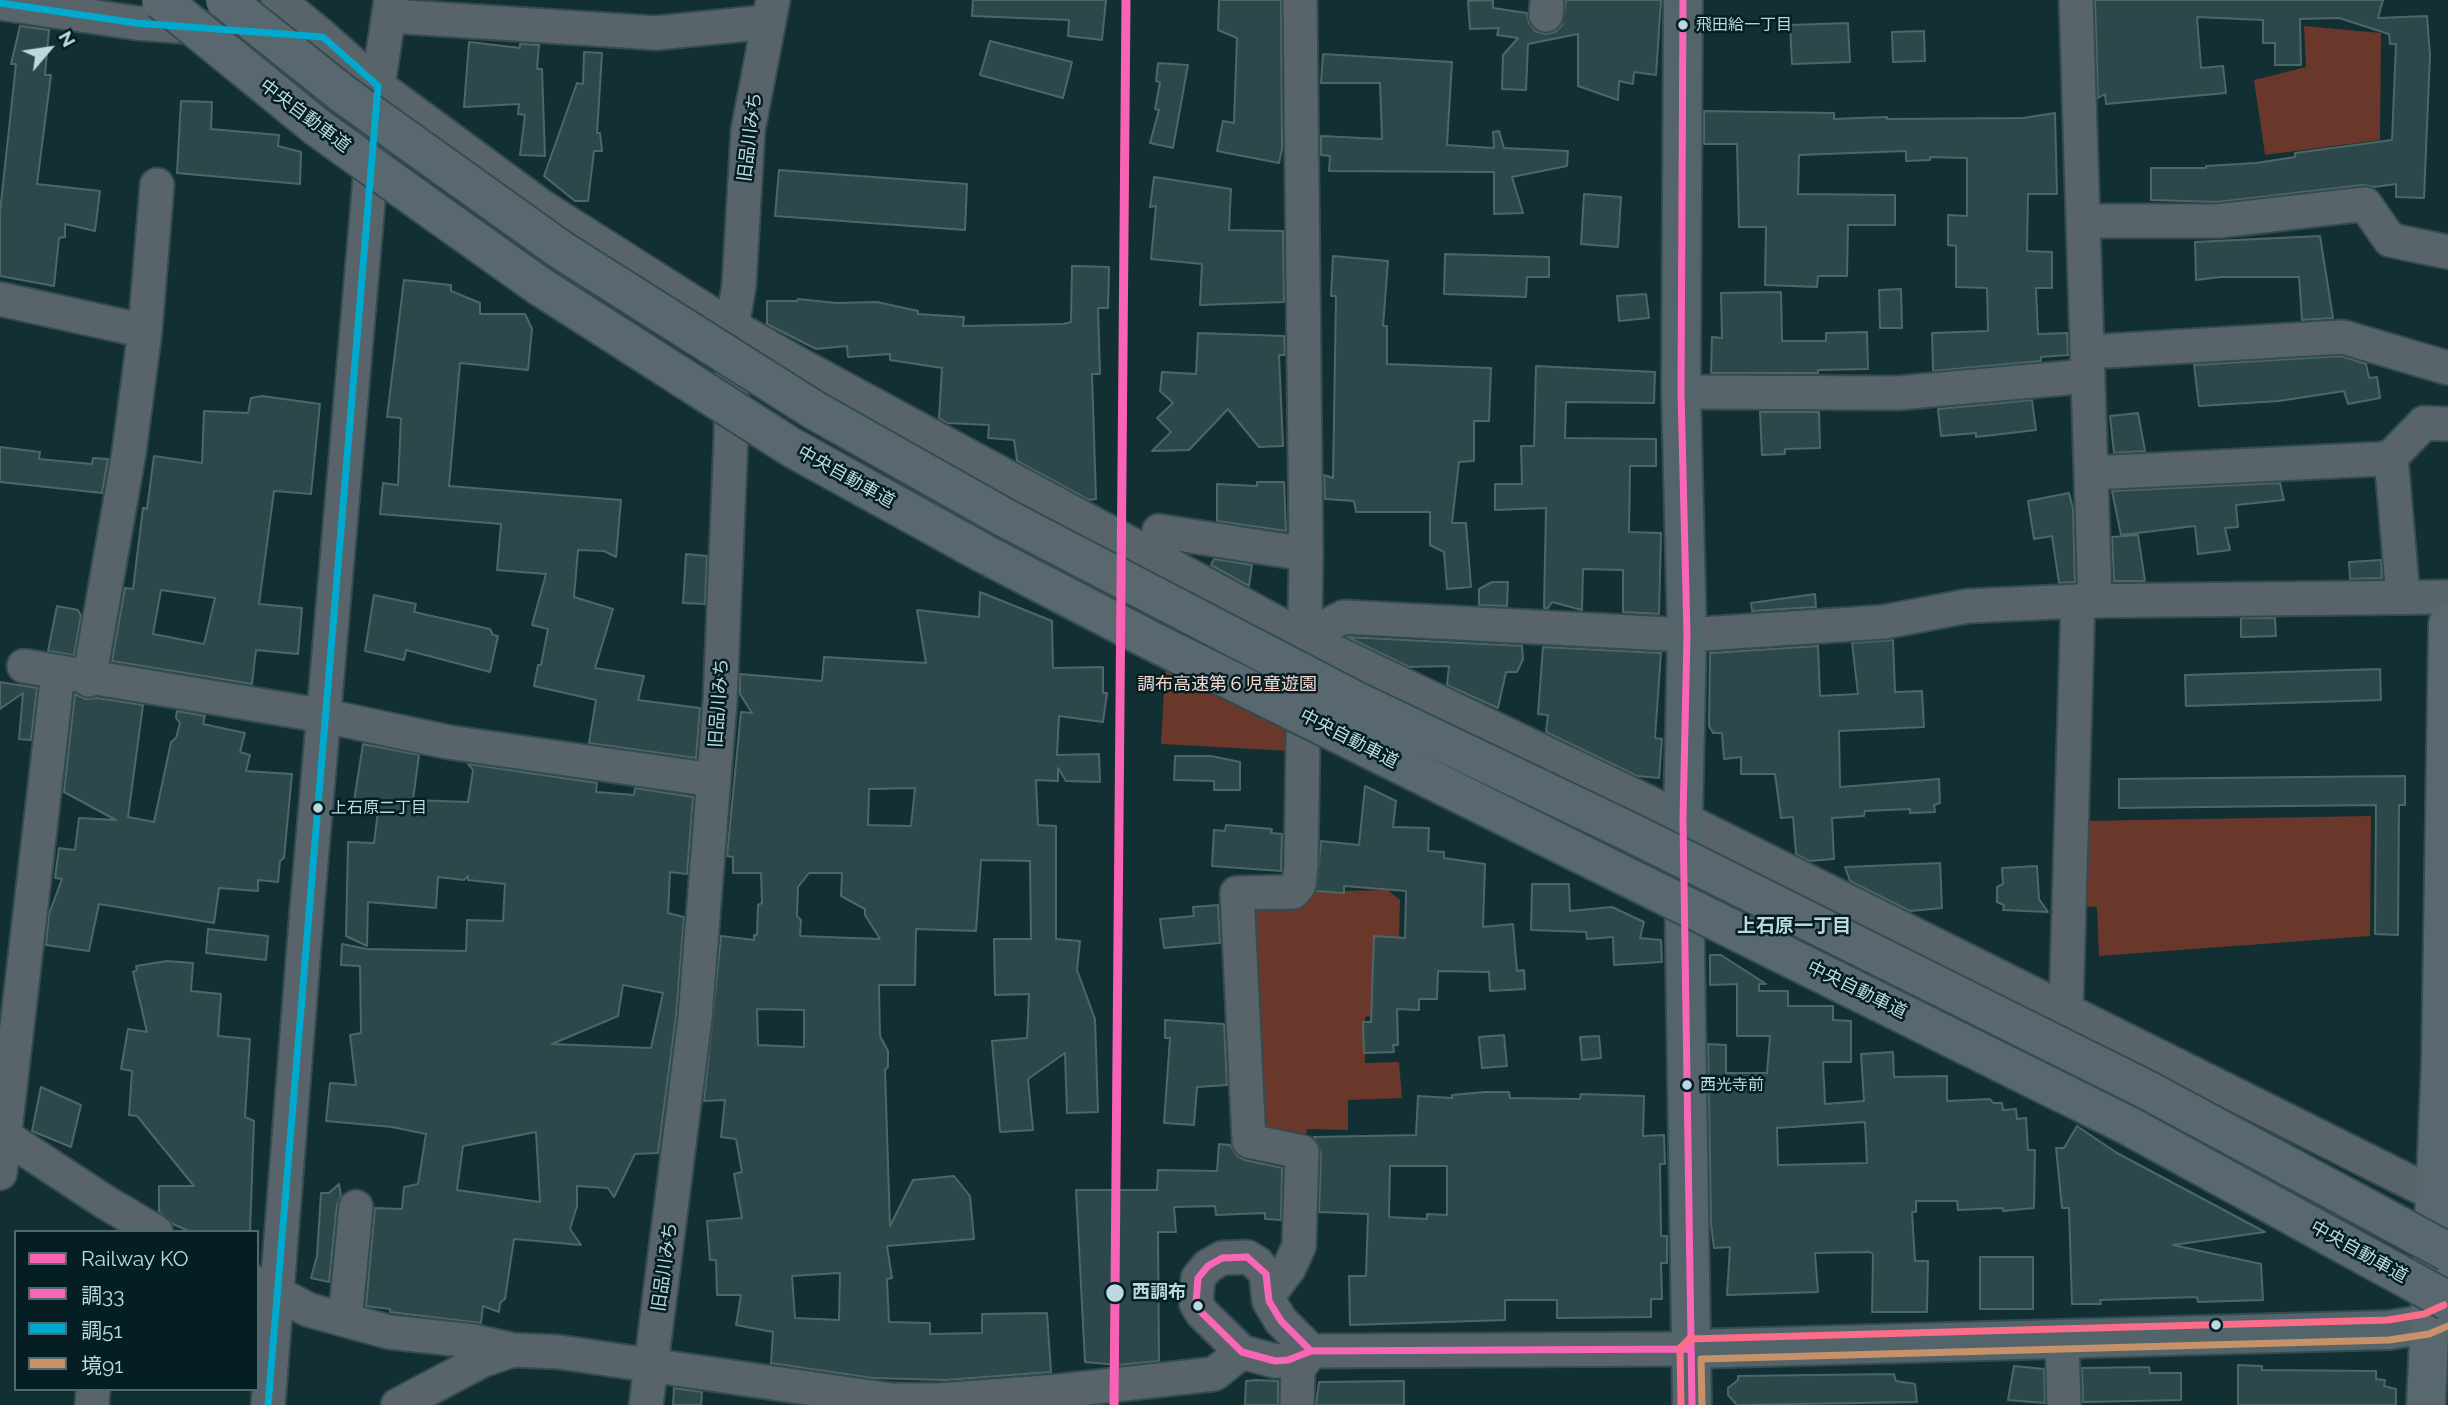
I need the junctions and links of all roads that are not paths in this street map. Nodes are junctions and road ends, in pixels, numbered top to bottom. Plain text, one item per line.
1 (161, 0) edge
2 (225, 0) edge
3 (278, 0) edge
4 (1300, 0) edge
5 (1683, 0) edge
6 (2076, 0) edge
7 (0, 3) edge
8 (391, 8) edge
9 (770, 11) edge
10 (323, 37) junction
11 (378, 86) junction
12 (157, 185) dead end
13 (2082, 222) junction
14 (2448, 252) edge
15 (0, 299) edge
16 (732, 327) junction
17 (145, 331) junction
18 (2087, 364) junction
19 (2448, 368) edge
20 (1681, 392) junction
21 (2448, 424) edge
22 (2391, 457) junction
23 (2091, 473) junction
24 (1159, 531) dead end
25 (1306, 554) junction
26 (2403, 596) junction
27 (2448, 597) edge
28 (2087, 601) junction
29 (2448, 624) edge
30 (1686, 635) junction
31 (1303, 637) junction
32 (24, 667) dead end
33 (73, 677) junction
34 (325, 716) junction
35 (713, 780) junction
36 (1683, 819) junction
37 (2066, 1008) junction
38 (2149, 1091) junction
39 (2, 1133) edge
40 (0, 1173) edge
41 (356, 1207) dead end
42 (2441, 1211) edge
43 (104, 1217) edge
44 (149, 1230) edge
45 (2448, 1252) edge
46 (266, 1288) edge
47 (1275, 1307) junction
48 (2443, 1314) edge
49 (345, 1320) junction
50 (2062, 1339) junction
51 (1690, 1349) junction
52 (513, 1350) junction
53 (1311, 1351) junction
54 (1253, 1355) junction
55 (651, 1365) junction
56 (831, 1399) edge
57 (268, 1405) edge
58 (398, 1405) edge
59 (646, 1405) edge
60 (1297, 1405) edge
61 (1692, 1405) edge
62 (2064, 1405) edge
63 (2426, 1405) edge

1 - 48 highway, 中央自動車道, bridge
2 - 38 highway, bridge
3 - 10 street
4 - 25 street
5 - 20 main road
6 - 13 street
7 - 10 street
8 - 9 street
8 - 11 street
9 - 16 street, 旧品川みち
10 - 11 street
11 - 16 street
11 - 34 street
12 - 17 street
13 - 14 street
13 - 18 street
15 - 17 street
16 - 31 street
16 - 35 street, 旧品川みち
17 - 33 street
18 - 19 street
18 - 20 street
18 - 23 street
20 - 30 main road
21 - 22 street
22 - 23 street
22 - 26 street
23 - 28 street
24 - 25 street
25 - 31 street
26 - 27 street
26 - 28 street
28 - 30 street
28 - 37 street
29 - 42 highway
30 - 31 street
30 - 36 main road
31 - 36 street
31 - 47 street
32 - 33 street
33 - 34 street
33 - 39 street
34 - 35 street
34 - 46 street
35 - 55 street, 旧品川みち
36 - 37 street
36 - 51 main road
37 - 42 street
38 - 42 highway, bridge
38 - 45 highway, bridge
39 - 40 street
39 - 43 street
41 - 49 street
42 - 48 highway
43 - 44 street
46 - 49 street
46 - 57 street
47 - 53 street
47 - 54 street
47 - 54 street
48 - 50 main road
48 - 63 highway
49 - 52 street
50 - 51 main road
50 - 62 street
51 - 53 street
51 - 61 main road
52 - 55 street
52 - 58 street
53 - 54 street
53 - 60 street
54 - 56 street
55 - 56 street
55 - 59 street, 旧品川みち

